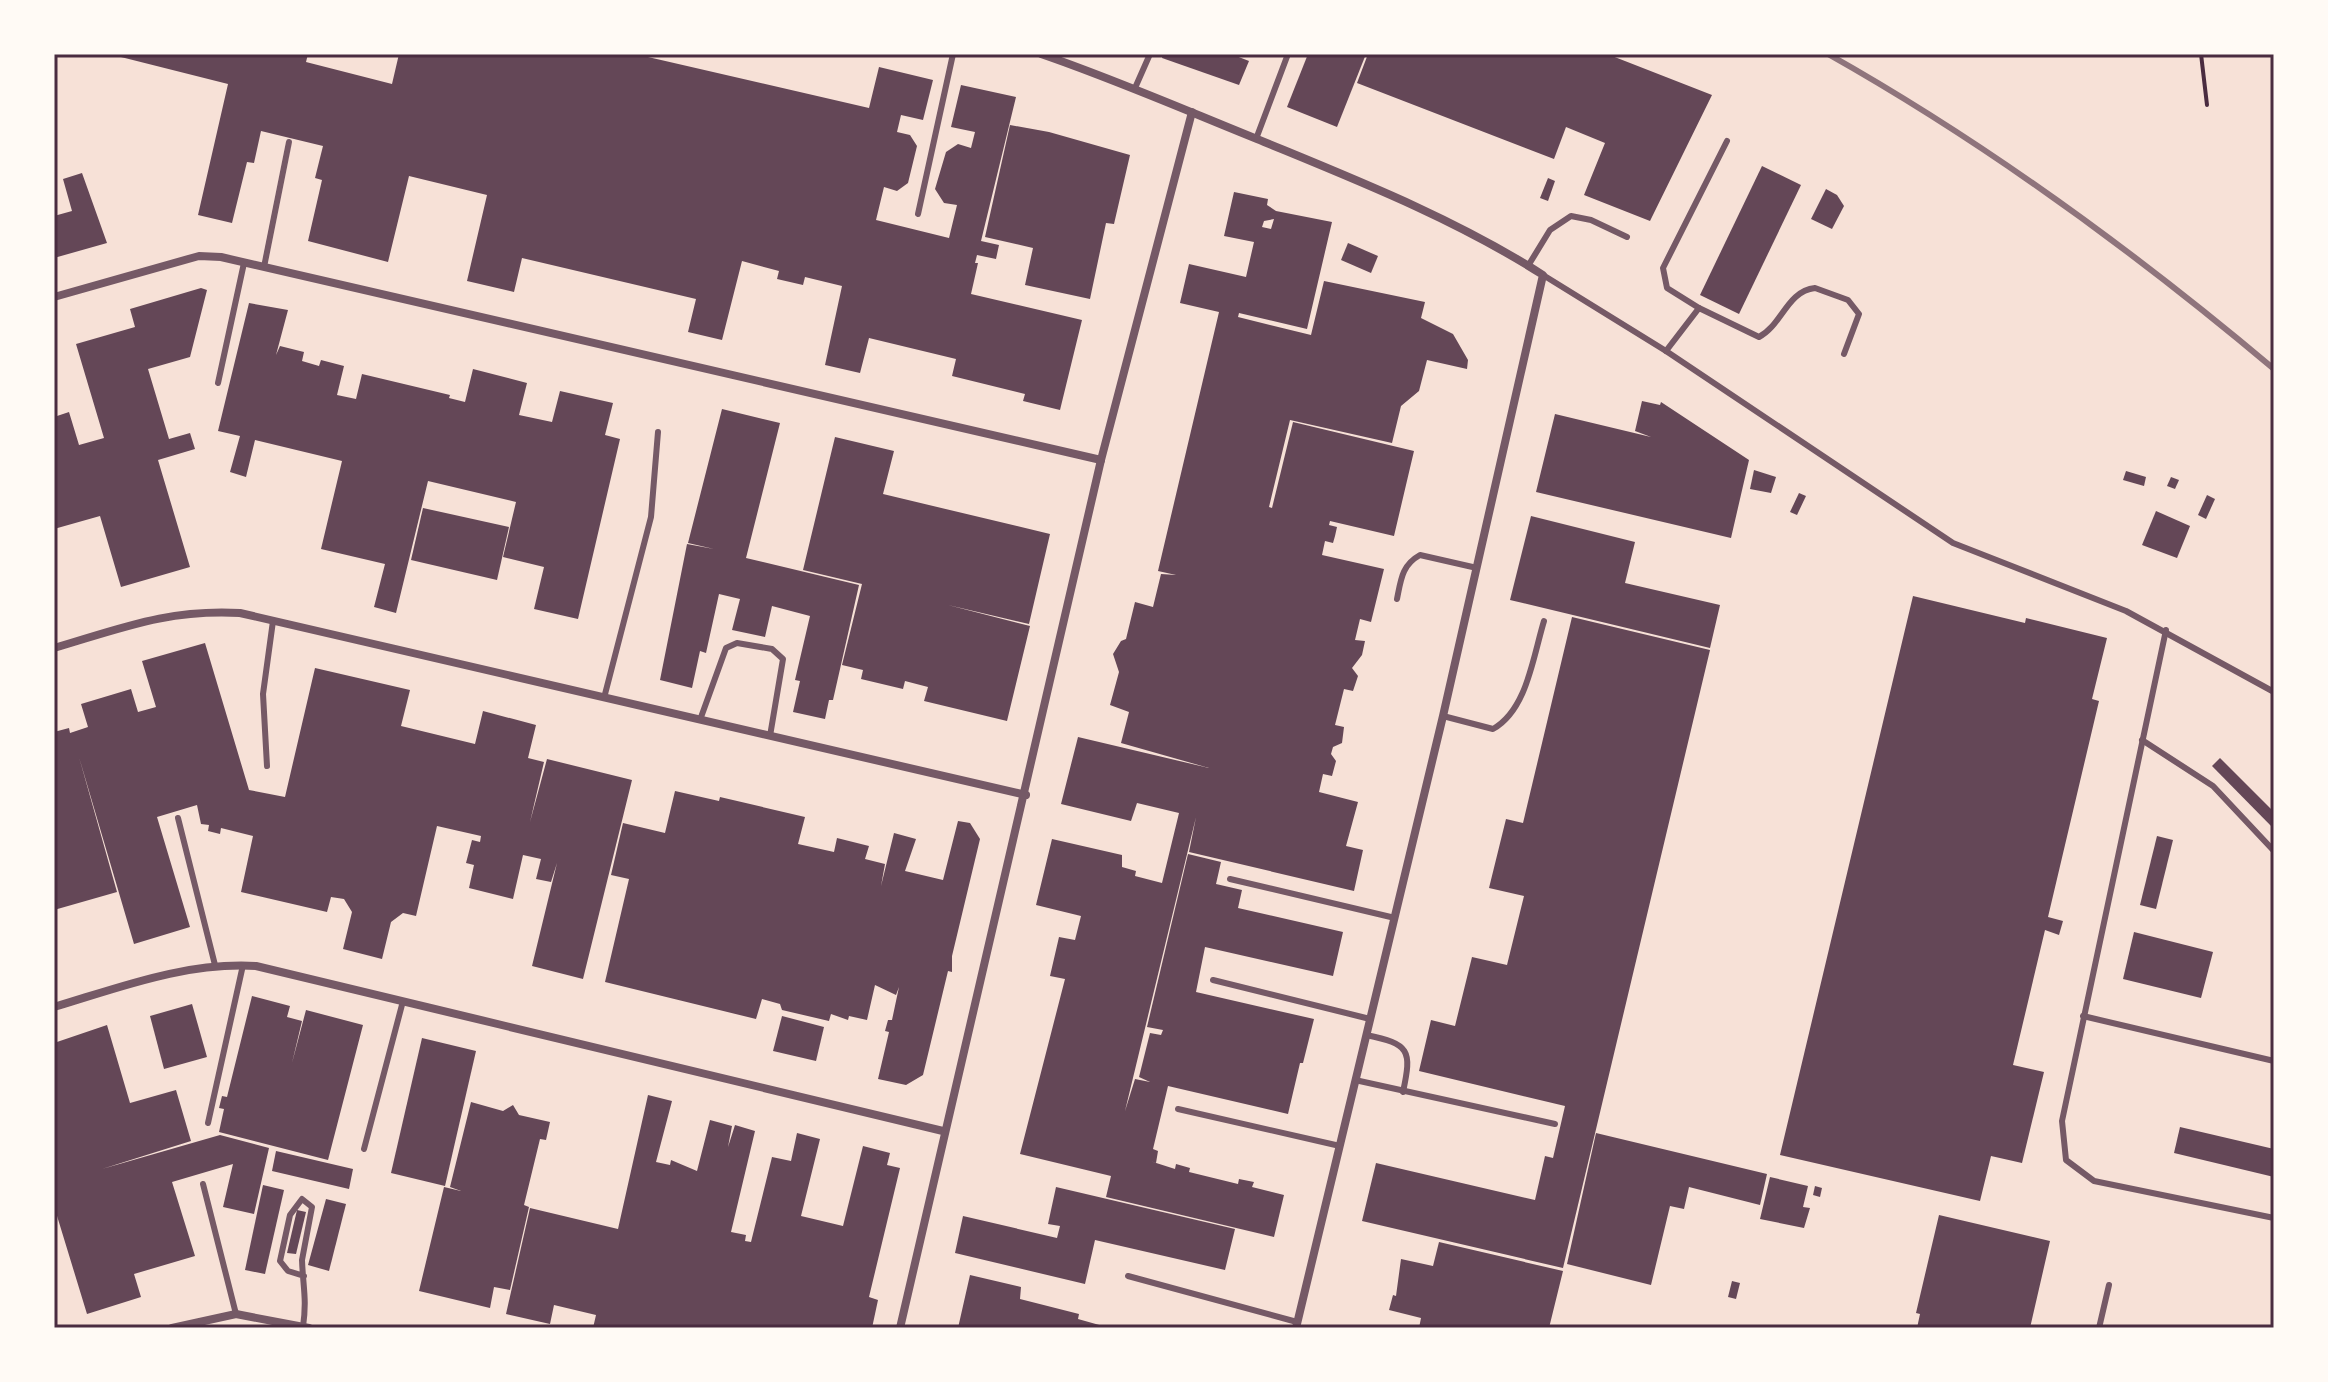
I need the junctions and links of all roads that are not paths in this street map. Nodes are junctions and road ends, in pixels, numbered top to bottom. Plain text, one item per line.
1 (953, 54) edge
2 (1041, 54) edge
3 (1150, 54) edge
4 (1288, 54) edge
5 (1135, 88) junction
6 (1192, 112) junction
7 (1256, 139) junction
8 (1727, 141) dead end
9 (289, 142) dead end
10 (918, 214) dead end
11 (1627, 237) dead end
12 (244, 263) junction
13 (1528, 266) junction
14 (264, 267) junction
15 (1543, 275) junction
16 (54, 297) edge
17 (1699, 308) junction
18 (1666, 351) junction
19 (1844, 354) dead end
20 (218, 383) dead end
21 (658, 432) dead end
22 (1101, 460) junction
23 (1477, 568) junction
24 (1397, 599) dead end
25 (273, 621) junction
26 (1544, 621) dead end
27 (2166, 630) junction
28 (54, 648) edge
29 (2274, 692) edge
30 (604, 698) junction
31 (1443, 716) junction
32 (700, 720) junction
33 (770, 736) junction
34 (2142, 740) junction
35 (267, 766) dead end
36 (1026, 795) junction
37 (178, 818) dead end
38 (2274, 851) edge
39 (1230, 879) dead end
40 (1395, 918) junction
41 (215, 965) junction
42 (243, 965) junction
43 (1213, 980) dead end
44 (403, 1001) junction
45 (54, 1007) edge
46 (2083, 1016) junction
47 (1370, 1019) junction
48 (1366, 1035) junction
49 (2274, 1061) edge
50 (1355, 1080) junction
51 (1403, 1092) junction
52 (1178, 1109) dead end
53 (208, 1123) dead end
54 (1555, 1124) dead end
55 (943, 1131) junction
56 (1340, 1146) junction
57 (364, 1149) dead end
58 (203, 1184) dead end
59 (2274, 1218) edge
60 (304, 1276) junction
61 (1128, 1276) dead end
62 (2109, 1285) dead end
63 (236, 1314) junction
64 (1297, 1325) edge
65 (306, 1327) edge
66 (172, 1328) edge
67 (900, 1328) edge
68 (2099, 1328) edge

1 - 10 lane
2 - 5 street
3 - 5 lane
4 - 7 lane
5 - 6 street
6 - 7 street
6 - 22 street
7 - 13 street
8 - 17 lane
9 - 14 lane
11 - 13 lane
12 - 14 street
12 - 16 street
12 - 20 lane
13 - 15 street
14 - 22 street
15 - 18 lane
15 - 23 street
17 - 18 lane
17 - 19 lane
18 - 27 lane
21 - 30 lane
22 - 36 street
23 - 24 lane
23 - 31 street
25 - 28 street
25 - 30 street
25 - 35 lane
26 - 31 lane
27 - 29 lane
27 - 34 lane
30 - 32 street
31 - 40 street
32 - 33 street
32 - 33 lane
33 - 36 street
34 - 38 lane
34 - 46 lane
36 - 55 street
37 - 41 lane
39 - 40 lane
40 - 47 street
41 - 42 street
41 - 45 street
42 - 44 street
42 - 53 lane
43 - 47 lane
44 - 55 street
44 - 57 lane
46 - 49 lane
46 - 59 lane
47 - 48 street
48 - 50 street
48 - 51 lane
50 - 51 lane
50 - 56 street
51 - 54 lane
52 - 56 lane
55 - 67 street
56 - 64 street
58 - 63 lane
60 - 60 lane
60 - 65 lane
61 - 64 lane
62 - 68 lane
63 - 65 street
63 - 66 street

